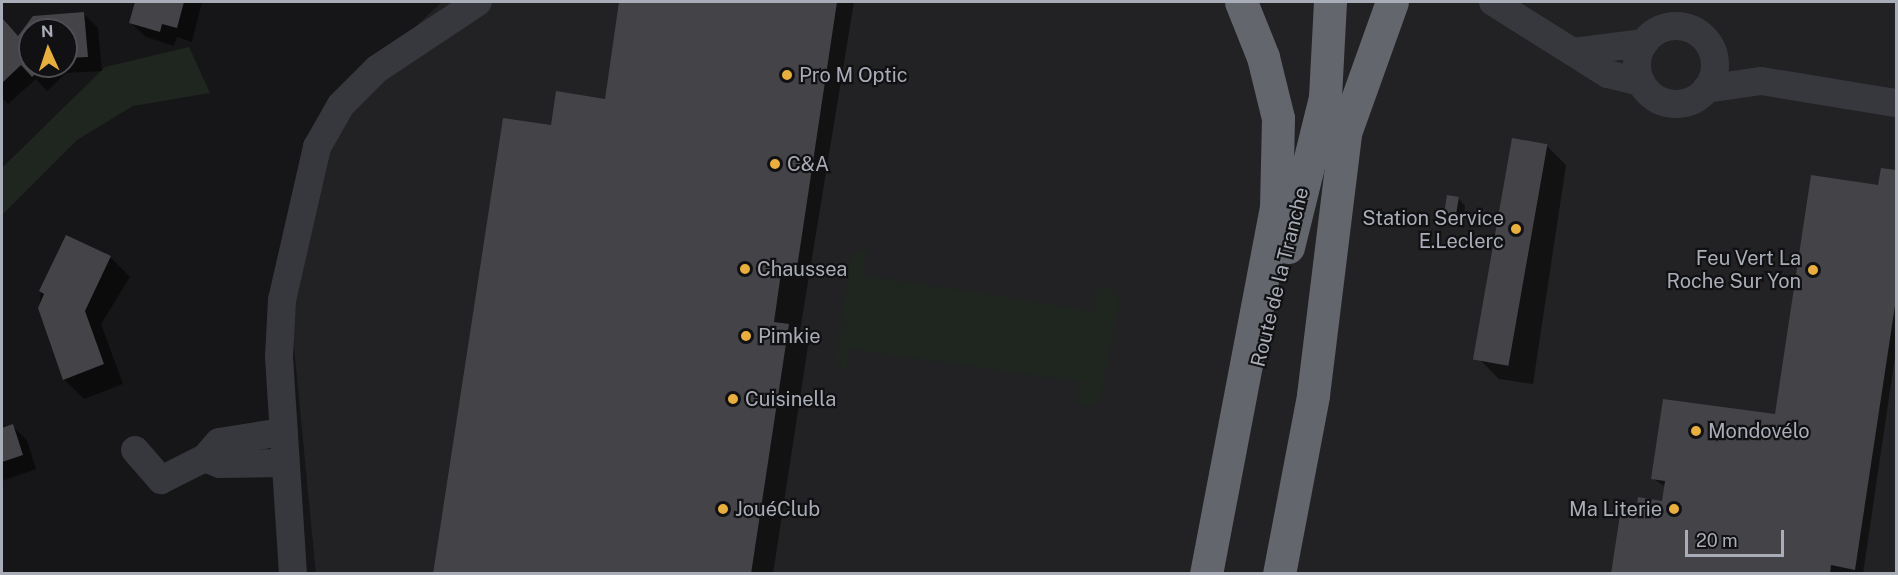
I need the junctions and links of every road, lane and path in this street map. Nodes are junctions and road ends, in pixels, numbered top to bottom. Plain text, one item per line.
1 (478, 2) edge
2 (1241, 2) edge
3 (1330, 2) edge
4 (1392, 2) edge
5 (1493, 2) edge
6 (1528, 12) edge
7 (1644, 43) junction
8 (1573, 52) junction
9 (1713, 53) junction
10 (1761, 81) junction
11 (1641, 82) junction
12 (1706, 89) junction
13 (1896, 103) edge
14 (282, 432) junction
15 (135, 450) dead end
16 (205, 458) junction
17 (285, 463) junction
18 (1209, 562) edge
19 (293, 573) edge
20 (1279, 573) edge

1 - 14 street
2 - 18 highway
3 - 18 highway, Route de la Tranche
4 - 20 highway, Route de la Tranche
5 - 6 street
6 - 8 street
7 - 8 street
7 - 9 street
7 - 11 street
8 - 11 street
9 - 10 street
9 - 12 street
10 - 12 street
10 - 13 street
11 - 12 street
14 - 16 street
14 - 17 street
15 - 16 street
16 - 17 street
17 - 19 street

